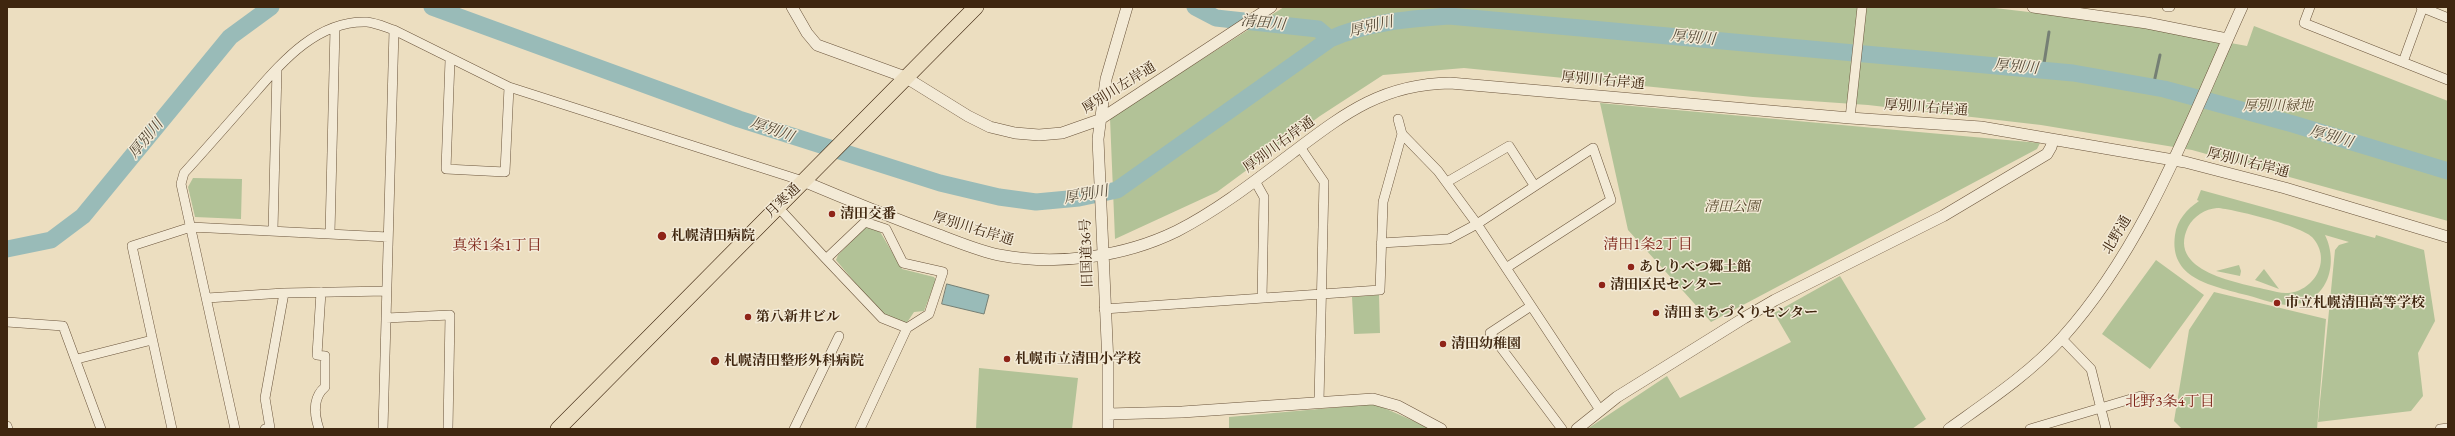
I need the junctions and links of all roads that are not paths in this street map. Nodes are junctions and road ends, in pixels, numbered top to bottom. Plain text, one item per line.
1 (792, 7) edge
2 (976, 7) edge
3 (1127, 7) edge
4 (1270, 7) edge
5 (2033, 7) edge
6 (2166, 7) edge
7 (2170, 7) edge
8 (2242, 7) edge
9 (2310, 7) edge
10 (2422, 7) edge
11 (1861, 9) edge
12 (2448, 18) edge
13 (335, 28) junction
14 (394, 30) junction
15 (2227, 39) junction
16 (450, 60) junction
17 (2403, 62) junction
18 (277, 69) junction
19 (905, 77) junction
20 (2448, 80) edge
21 (509, 87) junction
22 (1850, 118) junction
23 (1398, 119) dead end
24 (1099, 120) junction
25 (1402, 134) junction
26 (2053, 140) junction
27 (1300, 147) junction
28 (2174, 160) junction
29 (808, 176) junction
30 (1255, 181) junction
31 (1447, 182) junction
32 (1534, 185) junction
33 (777, 206) junction
34 (1477, 224) junction
35 (191, 227) junction
36 (273, 230) junction
37 (330, 233) junction
38 (388, 237) junction
39 (2448, 237) edge
40 (1381, 243) junction
41 (1102, 255) junction
42 (826, 259) junction
43 (1506, 268) junction
44 (386, 291) junction
45 (321, 292) junction
46 (284, 294) junction
47 (1321, 294) junction
48 (207, 298) junction
49 (1262, 298) junction
50 (1531, 306) junction
51 (1104, 309) junction
52 (386, 318) junction
53 (7, 322) edge
54 (907, 328) junction
55 (840, 336) dead end
56 (2061, 338) junction
57 (152, 340) junction
58 (77, 359) junction
59 (2141, 396) dead end
60 (1319, 402) junction
61 (2101, 408) junction
62 (1600, 410) junction
63 (1108, 414) junction
64 (7, 426) edge
65 (2448, 428) edge
66 (8, 429) edge
67 (101, 429) edge
68 (172, 429) edge
69 (234, 429) edge
70 (265, 429) edge
71 (319, 429) edge
72 (383, 429) edge
73 (448, 429) edge
74 (558, 429) edge
75 (794, 429) edge
76 (860, 429) edge
77 (1108, 429) edge
78 (1441, 429) edge
79 (1562, 429) edge
80 (1577, 429) edge
81 (1949, 429) edge
82 (2030, 429) edge
83 (2106, 429) edge
84 (2440, 429) edge

1 - 19 street, 厚別川左岸通
2 - 19 highway, 月寒通
3 - 24 street, 旧国道36号
4 - 24 street, 厚別川左岸通
5 - 15 street
6 - 7 street
8 - 15 street, 北野通
9 - 17 street
10 - 12 street
10 - 17 street
11 - 22 street
13 - 14 street
13 - 18 street
13 - 37 street
14 - 16 street
14 - 38 street
15 - 28 street, 北野通
16 - 21 street
16 - 21 street
17 - 20 street
18 - 35 street
18 - 36 street
19 - 24 street, 厚別川左岸通
19 - 29 highway, 月寒通
21 - 29 street
22 - 26 street, 厚別川右岸通
22 - 27 street, 厚別川右岸通
23 - 25 street
24 - 41 street, 旧国道36号
25 - 31 street
25 - 40 street
26 - 28 street, 厚別川右岸通
26 - 62 street
27 - 30 street, 厚別川右岸通
27 - 47 street
28 - 39 street, 厚別川右岸通
28 - 56 street, 北野通
29 - 33 highway, 月寒通
29 - 41 street, 厚別川右岸通
30 - 41 street, 厚別川右岸通
30 - 49 street
31 - 32 street
31 - 34 street
32 - 34 street
32 - 43 street
33 - 42 street
33 - 74 highway, 月寒通
34 - 40 street
34 - 43 street
35 - 36 street
35 - 48 street
35 - 57 street
36 - 37 street
37 - 38 street
38 - 44 street
40 - 47 street
41 - 51 street, 旧国道36号
42 - 54 street
42 - 54 street
43 - 50 street
44 - 45 street
44 - 52 street
45 - 46 street
45 - 71 street
46 - 48 street
46 - 70 street
47 - 49 street
47 - 60 street
48 - 69 street
49 - 51 street
50 - 62 street
50 - 79 street
51 - 63 street, 旧国道36号
52 - 72 street
52 - 73 street
53 - 58 street
54 - 76 street
55 - 75 street
56 - 61 street
56 - 81 street, 北野通
57 - 58 street
57 - 68 street
58 - 67 street
59 - 61 street
60 - 63 street
60 - 78 street
61 - 82 street
61 - 83 street
62 - 80 street
63 - 77 street, 旧国道36号
64 - 66 street
65 - 84 street

